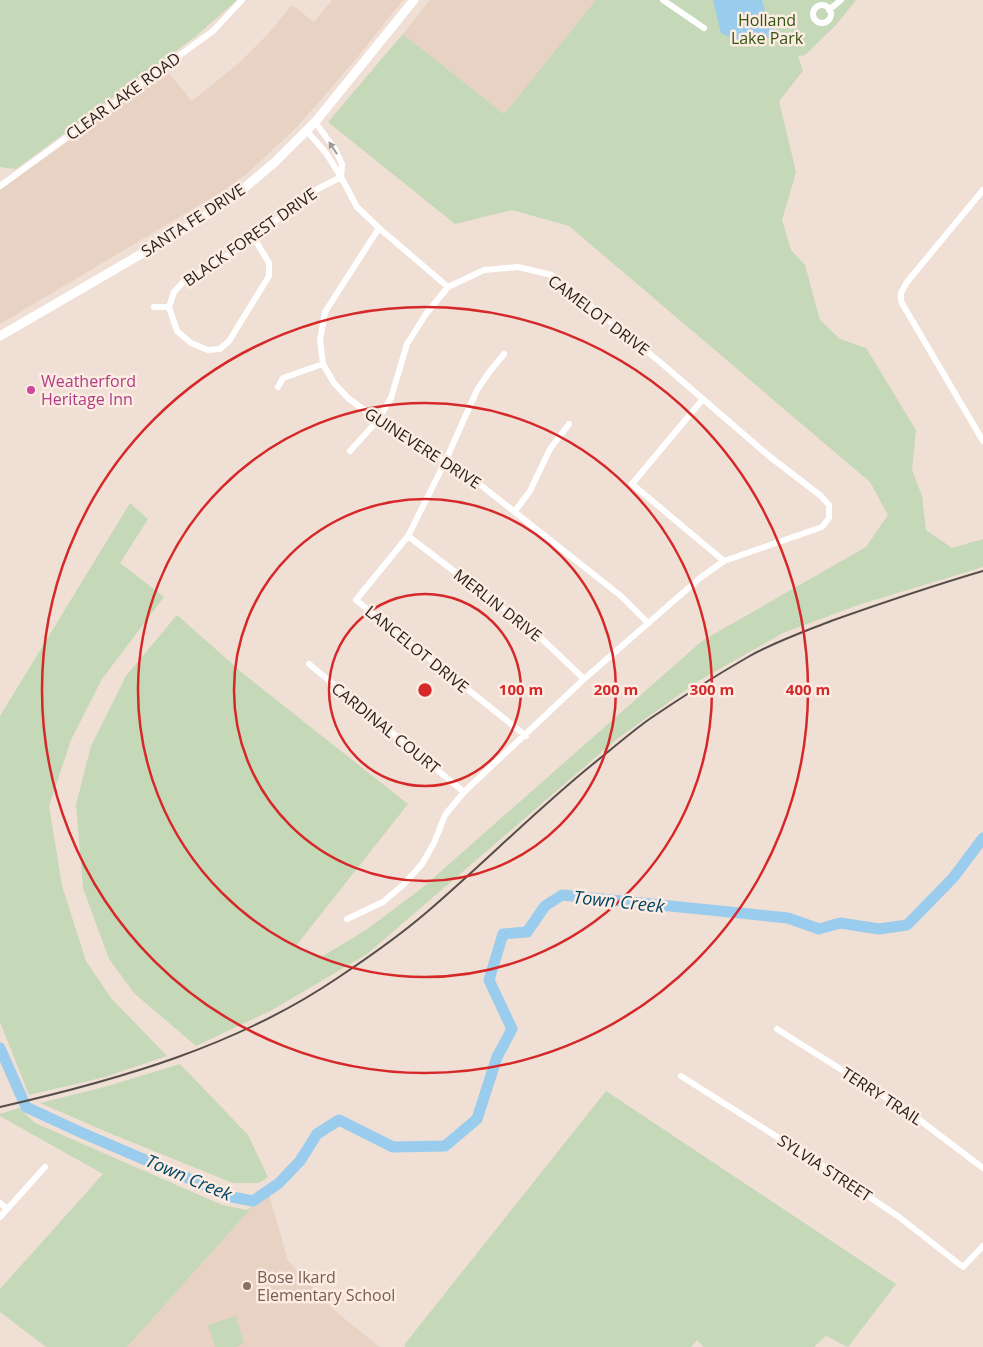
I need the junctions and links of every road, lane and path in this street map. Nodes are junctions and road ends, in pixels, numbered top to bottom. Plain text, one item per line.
1 (242, 0) edge
2 (414, 0) edge
3 (664, 0) edge
4 (842, 0) edge
5 (829, 10) dead end
6 (704, 28) dead end
7 (315, 122) junction
8 (307, 131) junction
9 (342, 176) junction
10 (0, 186) edge
11 (983, 190) edge
12 (379, 228) junction
13 (254, 238) junction
14 (448, 287) junction
15 (154, 307) dead end
16 (169, 307) junction
17 (0, 336) edge
18 (504, 354) dead end
19 (323, 364) junction
20 (278, 387) dead end
21 (703, 399) junction
22 (378, 420) junction
23 (569, 424) dead end
24 (983, 441) edge
25 (350, 451) dead end
26 (446, 462) junction
27 (515, 511) junction
28 (408, 536) junction
29 (724, 562) junction
30 (648, 623) junction
31 (309, 664) dead end
32 (584, 679) junction
33 (526, 736) junction
34 (464, 792) junction
35 (347, 919) dead end
36 (777, 1029) dead end
37 (681, 1076) dead end
38 (45, 1167) dead end
39 (983, 1168) edge
40 (0, 1203) edge
41 (7, 1210) junction
42 (0, 1217) edge
43 (983, 1246) edge

1 - 10 street, CLEAR LAKE ROAD
2 - 7 main road, SANTA FE DRIVE
3 - 6 street
4 - 5 street
7 - 8 main road, SANTA FE DRIVE
9 -> 7 street
8 - 9 street
8 - 17 main road, SANTA FE DRIVE
9 - 12 street
9 - 13 street, BLACK FOREST DRIVE
11 - 24 street
12 - 14 street
12 - 19 street, GUINEVERE DRIVE
13 - 16 street, BLACK FOREST DRIVE
13 - 16 street
14 - 21 street, CAMELOT DRIVE
14 - 22 street, CAMELOT DRIVE
15 - 16 street
18 - 26 street
19 - 20 street
19 - 22 street, GUINEVERE DRIVE
21 - 29 street
21 - 29 street, CAMELOT DRIVE
22 - 25 street, CAMELOT DRIVE
22 - 26 street, GUINEVERE DRIVE
23 - 27 street
26 - 27 street, GUINEVERE DRIVE
26 - 28 street
27 - 30 street, GUINEVERE DRIVE
28 - 32 street, MERLIN DRIVE
28 - 33 street, LANCELOT DRIVE
29 - 30 street
30 - 32 street
31 - 34 street, CARDINAL COURT
32 - 33 street
33 - 34 street
34 - 35 street
36 - 39 street, TERRY TRAIL
37 - 43 street, SYLVIA STREET
38 - 41 street
40 - 41 street
41 - 42 street

